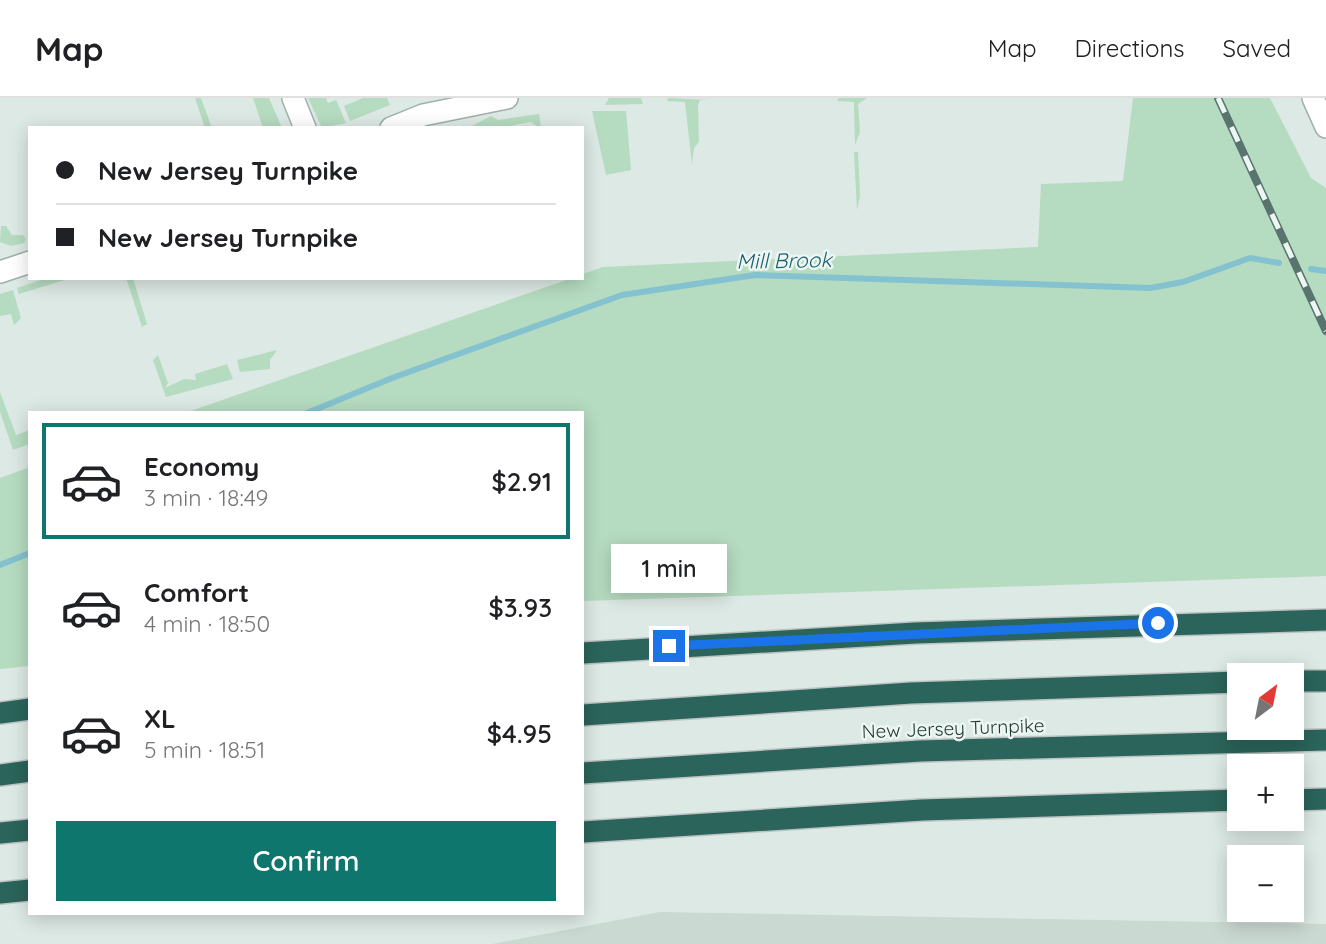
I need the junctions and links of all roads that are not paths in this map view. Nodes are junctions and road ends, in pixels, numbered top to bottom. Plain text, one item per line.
1 (293, 98) edge
2 (507, 98) edge
3 (1313, 98) edge
4 (304, 126) edge
5 (396, 126) edge
6 (1326, 127) edge
7 (28, 263) edge
8 (0, 272) edge
9 (1326, 620) edge
10 (584, 653) edge
11 (1304, 681) edge
12 (1326, 681) edge
13 (1227, 682) edge
14 (28, 709) edge
15 (0, 713) edge
16 (584, 715) edge
17 (1326, 740) edge
18 (28, 771) edge
19 (584, 773) edge
20 (0, 775) edge
21 (1326, 799) edge
22 (1227, 800) edge
23 (1304, 800) edge
24 (28, 830) edge
25 (584, 832) edge
26 (0, 833) edge
27 (28, 890) edge
28 (0, 893) edge

1 - 4 street
2 - 5 street
3 - 6 street
7 - 8 street
9 - 10 highway
11 - 12 highway
13 - 16 highway, New Jersey Turnpike
14 - 15 highway
17 - 19 highway, New Jersey Turnpike
18 - 20 highway
21 - 23 highway
22 - 25 highway
24 - 26 highway
27 - 28 highway

